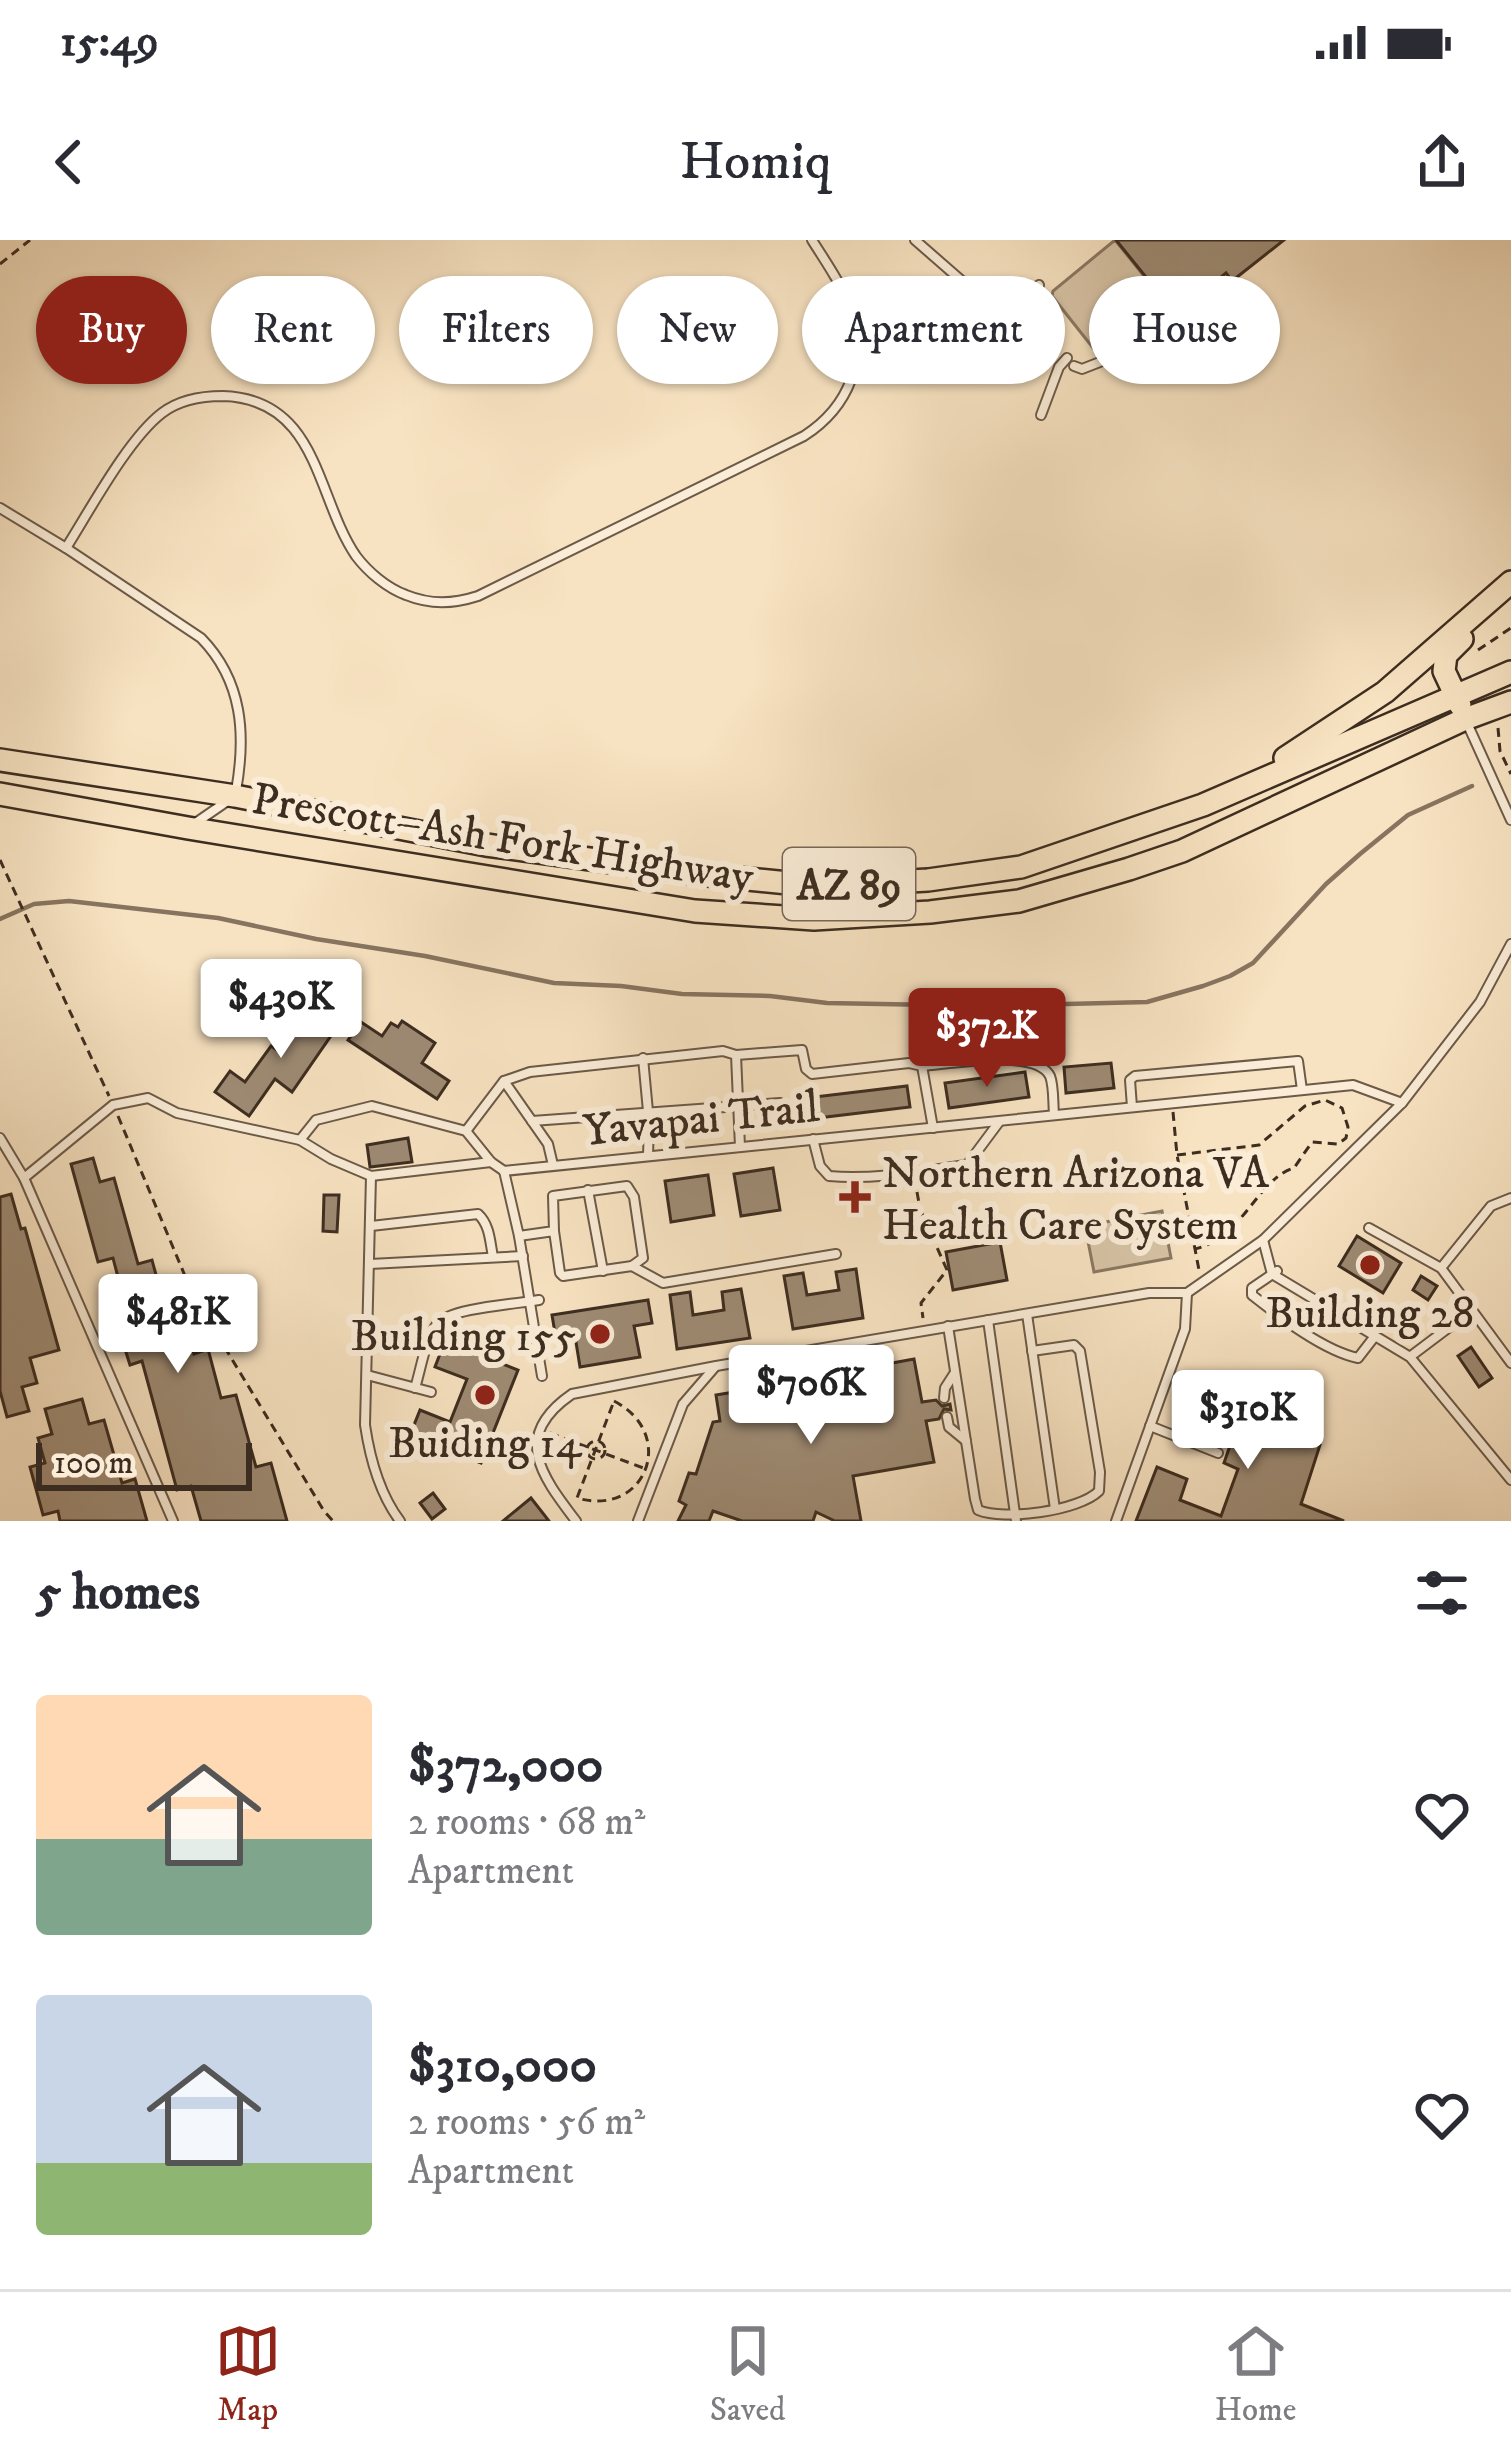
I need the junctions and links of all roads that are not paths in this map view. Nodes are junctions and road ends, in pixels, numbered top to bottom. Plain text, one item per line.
1 (812, 240) edge
2 (915, 240) edge
3 (956, 276) edge
4 (1089, 366) edge
5 (1041, 415) dead end
6 (0, 508) edge
7 (66, 548) junction
8 (1511, 582) edge
9 (1511, 594) edge
10 (1511, 672) edge
11 (1456, 697) junction
12 (1511, 698) edge
13 (1465, 719) junction
14 (0, 760) edge
15 (0, 794) edge
16 (235, 796) junction
17 (1203, 805) junction
18 (1511, 820) edge
19 (188, 828) junction
20 (1511, 944) edge
21 (736, 1055) junction
22 (644, 1058) junction
23 (922, 1066) junction
24 (504, 1081) junction
25 (1302, 1090) junction
26 (780, 1103) dead end
27 (1402, 1103) junction
28 (741, 1105) junction
29 (1132, 1107) junction
30 (648, 1111) junction
31 (1054, 1114) junction
32 (1000, 1120) junction
33 (532, 1121) junction
34 (933, 1128) junction
35 (466, 1132) junction
36 (0, 1138) edge
37 (813, 1139) junction
38 (300, 1140) junction
39 (740, 1148) junction
40 (648, 1156) junction
41 (491, 1162) junction
42 (553, 1165) junction
43 (504, 1171) junction
44 (370, 1175) junction
45 (24, 1178) junction
46 (588, 1190) junction
47 (1511, 1198) edge
48 (371, 1226) junction
49 (1369, 1228) dead end
50 (554, 1231) junction
51 (519, 1236) junction
52 (1263, 1240) junction
53 (836, 1254) dead end
54 (523, 1256) junction
55 (493, 1257) junction
56 (370, 1264) junction
57 (632, 1266) junction
58 (1441, 1268) junction
59 (603, 1271) junction
60 (1275, 1272) junction
61 (1187, 1293) junction
62 (535, 1301) junction
63 (1472, 1310) junction
64 (1027, 1314) junction
65 (988, 1320) junction
66 (948, 1326) junction
67 (1376, 1335) junction
68 (1031, 1351) junction
69 (1410, 1357) junction
70 (1511, 1363) edge
71 (716, 1366) junction
72 (955, 1373) junction
73 (368, 1376) junction
74 (542, 1376) dead end
75 (415, 1388) junction
76 (431, 1392) dead end
77 (944, 1398) dead end
78 (947, 1417) dead end
79 (1150, 1426) junction
80 (966, 1441) junction
81 (1218, 1453) dead end
82 (1511, 1480) edge
83 (1055, 1509) junction
84 (1016, 1517) edge
85 (173, 1521) edge
86 (400, 1521) edge
87 (576, 1521) edge
88 (638, 1521) edge
89 (1116, 1521) edge

1 - 7 lane
2 - 3 lane
4 - 5 lane
6 - 7 lane
7 - 16 lane
8 - 17 main road
9 - 11 main road
10 - 11 main road, AZ 89
11 - 13 main road
11 - 17 main road, Prescott–Ash Fork Highway / AZ 89
12 - 13 main road, Prescott–Ash Fork Highway
13 - 18 lane
13 - 19 main road, Prescott–Ash Fork Highway / AZ 89
14 - 16 main road, Prescott–Ash Fork Highway / AZ 89
15 - 19 main road, Prescott–Ash Fork Highway / AZ 89
16 - 17 main road, Prescott–Ash Fork Highway / AZ 89
16 - 19 lane
20 - 27 lane
21 - 22 lane
21 - 23 lane
21 - 28 lane
22 - 24 lane
22 - 30 lane
23 - 31 lane
23 - 34 lane
24 - 33 lane
24 - 35 lane
25 - 27 lane, Yavapai Trail
25 - 29 lane, Yavapai Trail
25 - 29 lane
26 - 28 lane
27 - 52 lane
28 - 30 lane
28 - 39 lane
29 - 31 lane, Yavapai Trail
30 - 33 lane
30 - 40 lane
31 - 32 lane, Yavapai Trail
32 - 34 lane, Yavapai Trail
32 - 37 lane
33 - 42 lane
34 - 37 lane, Yavapai Trail
35 - 38 lane
35 - 41 lane
36 - 45 lane
37 - 39 lane, Yavapai Trail
38 - 44 lane
38 - 45 lane
39 - 40 lane, Yavapai Trail
40 - 42 lane, Yavapai Trail
41 - 43 lane
41 - 44 lane
42 - 43 lane, Yavapai Trail
43 - 51 lane
44 - 48 lane
45 - 85 lane
46 - 50 lane
46 - 57 lane
46 - 59 lane
47 - 58 lane
48 - 55 lane
48 - 56 lane
49 - 58 lane
50 - 51 lane
50 - 59 lane
51 - 54 lane
52 - 60 lane
52 - 61 lane
53 - 57 lane
54 - 55 lane
54 - 62 lane
55 - 56 lane
56 - 73 lane
57 - 59 lane
58 - 63 lane
60 - 67 lane
60 - 67 lane
61 - 64 lane
61 - 79 lane
62 - 74 lane
62 - 75 lane
63 - 69 lane
63 - 70 lane
64 - 65 lane
64 - 68 lane
65 - 66 lane
65 - 84 lane
66 - 71 lane
66 - 72 lane
67 - 69 lane
68 - 83 lane
68 - 83 lane
69 - 82 lane
71 - 87 lane
71 - 88 lane
72 - 77 lane
72 - 80 lane
73 - 75 lane
73 - 86 lane
75 - 76 lane
78 - 80 lane
79 - 81 lane
79 - 89 lane
80 - 84 lane
83 - 84 lane

